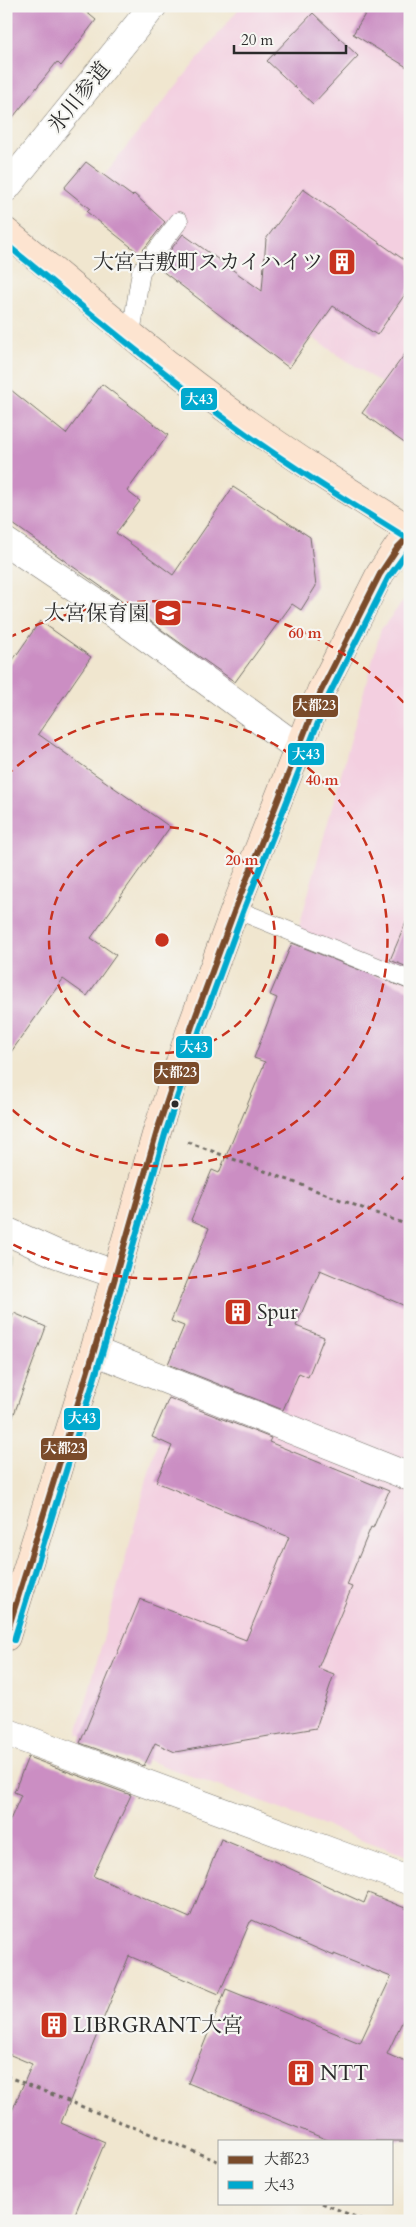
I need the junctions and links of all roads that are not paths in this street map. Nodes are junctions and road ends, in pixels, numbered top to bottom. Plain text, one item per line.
1 (152, 6) edge
2 (6, 188) edge
3 (179, 221) dead end
4 (6, 232) edge
5 (131, 334) junction
6 (410, 530) edge
7 (410, 535) edge
8 (6, 542) edge
9 (298, 748) junction
10 (235, 909) junction
11 (410, 980) edge
12 (6, 1231) edge
13 (115, 1274) junction
14 (94, 1351) junction
15 (410, 1477) edge
16 (6, 1637) edge
17 (6, 1732) edge
18 (410, 1881) edge

1 - 2 street, 氷川参道
3 - 5 lane
4 - 5 street
5 - 6 street
7 - 9 street
8 - 9 street
9 - 10 street
10 - 11 lane
10 - 13 street
12 - 13 street
13 - 14 street
14 - 15 street
14 - 16 street
17 - 18 street

